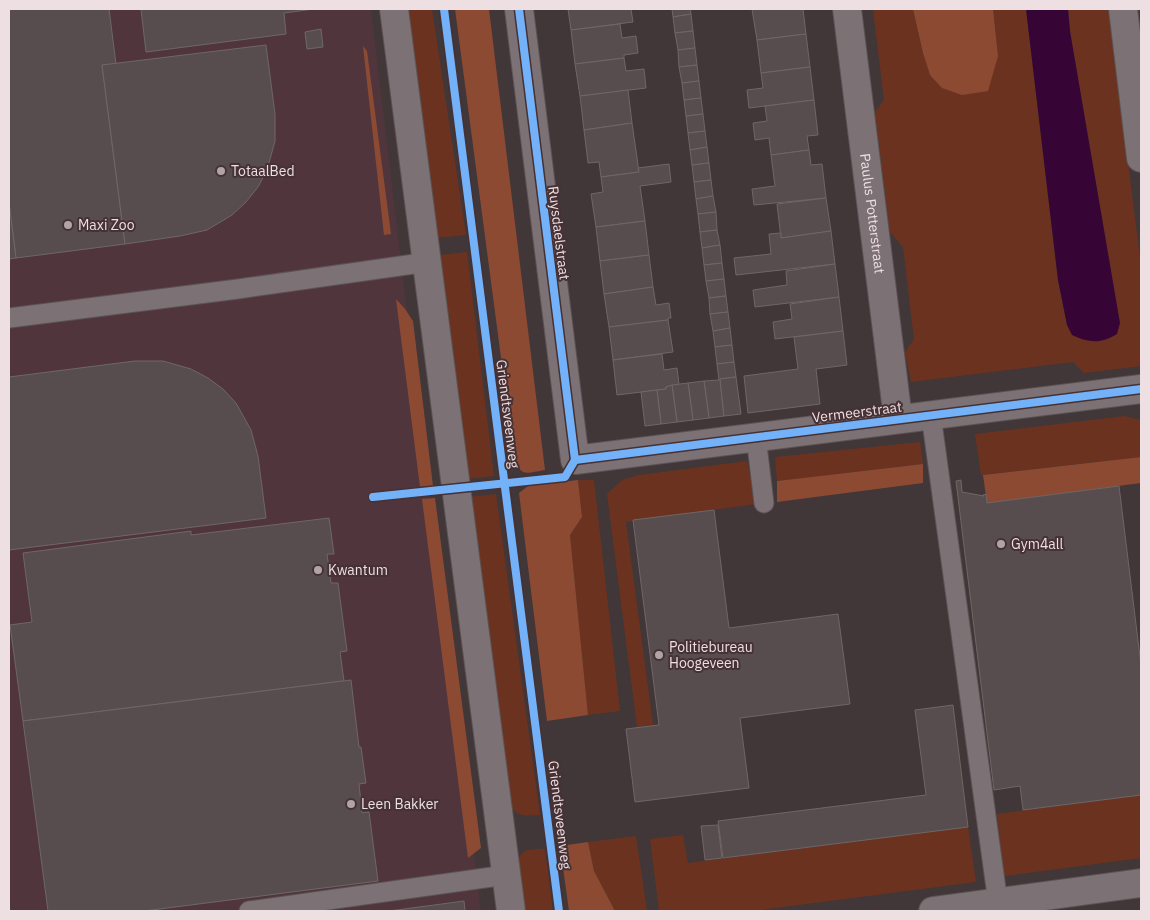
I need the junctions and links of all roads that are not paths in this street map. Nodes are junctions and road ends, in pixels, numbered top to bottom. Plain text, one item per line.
1 (394, 9) edge
2 (519, 9) edge
3 (847, 9) edge
4 (1123, 9) edge
5 (1141, 158) edge
6 (428, 262) junction
7 (9, 318) edge
8 (1141, 389) edge
9 (931, 415) junction
10 (898, 420) junction
11 (756, 437) junction
12 (575, 460) joint
13 (764, 503) dead end
14 (506, 875) junction
15 (1141, 883) edge
16 (998, 902) junction
17 (249, 911) edge
18 (511, 911) edge
19 (943, 911) edge

1 - 6 street
2 - 12 street, Ruysdaelstraat
3 - 10 street, Paulus Potterstraat
4 - 5 street
6 - 7 lane
6 - 14 street
8 - 9 street, Vermeerstraat
9 - 10 street, Vermeerstraat
9 - 16 lane
10 - 11 street, Vermeerstraat
11 - 12 street, Vermeerstraat
11 - 13 lane
14 - 17 lane
14 - 18 street
15 - 16 street
16 - 19 street

